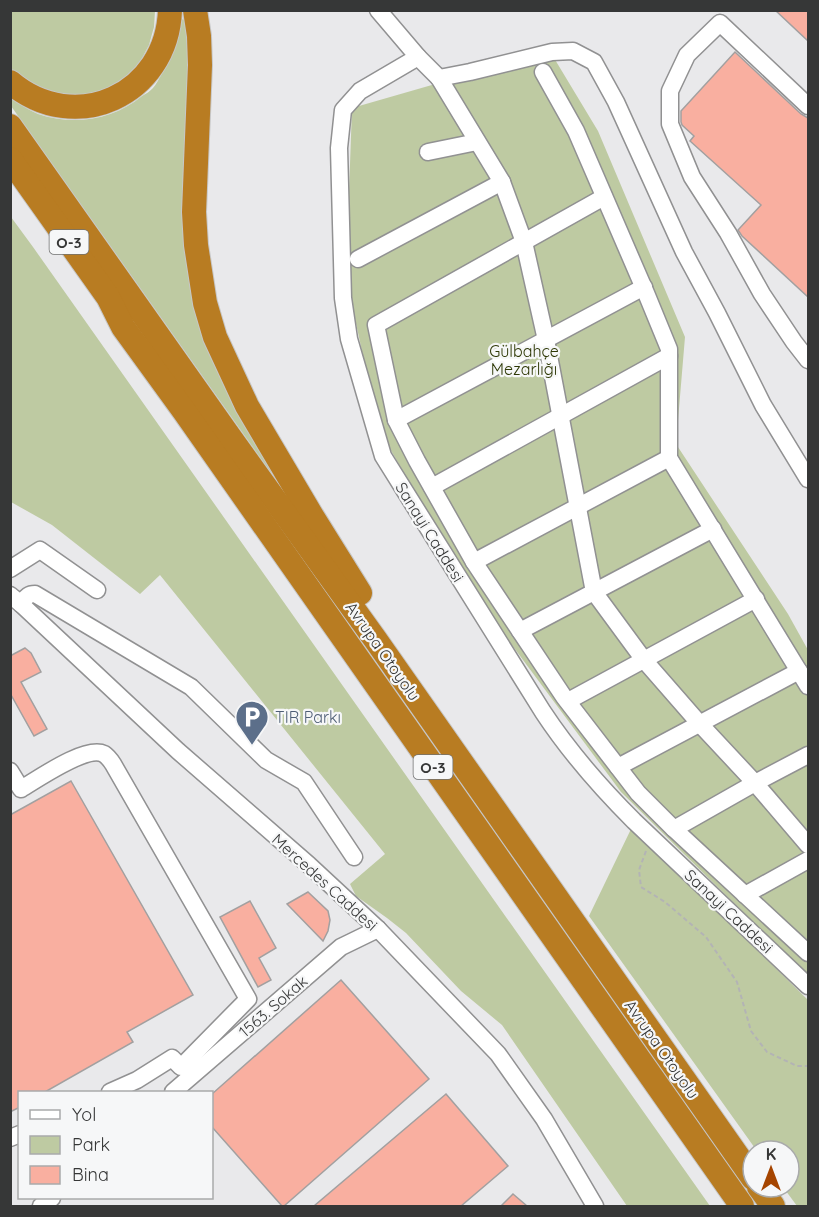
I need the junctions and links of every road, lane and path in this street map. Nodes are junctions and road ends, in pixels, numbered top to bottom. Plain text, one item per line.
1 (170, 10) edge
2 (195, 10) edge
3 (378, 10) edge
4 (715, 16) edge
5 (418, 57) junction
6 (543, 72) dead end
7 (439, 78) junction
8 (10, 82) edge
9 (808, 106) edge
10 (10, 126) edge
11 (477, 142) junction
12 (428, 152) dead end
13 (10, 159) edge
14 (502, 182) junction
15 (10, 184) edge
16 (604, 197) junction
17 (524, 242) junction
18 (358, 259) dead end
19 (644, 287) junction
20 (123, 327) junction
21 (546, 340) junction
22 (669, 356) junction
23 (808, 360) edge
24 (560, 417) junction
25 (396, 420) junction
26 (669, 458) junction
27 (808, 479) edge
28 (432, 487) junction
29 (578, 506) junction
30 (713, 529) junction
31 (474, 562) junction
32 (10, 569) edge
33 (97, 590) dead end
34 (594, 592) junction
35 (756, 599) junction
36 (16, 600) edge
37 (520, 631) junction
38 (644, 660) junction
39 (799, 671) junction
40 (808, 686) edge
41 (568, 701) junction
42 (699, 723) junction
43 (445, 740) junction
44 (808, 755) edge
45 (618, 767) junction
46 (10, 771) edge
47 (755, 783) junction
48 (16, 792) edge
49 (674, 829) junction
50 (651, 837) junction
51 (808, 845) edge
52 (354, 857) dead end
53 (808, 860) edge
54 (746, 895) junction
55 (378, 929) junction
56 (808, 953) edge
57 (808, 986) edge
58 (808, 1066) edge
59 (112, 1091) edge
60 (174, 1091) edge
61 (741, 1161) edge
62 (595, 1206) edge
63 (742, 1206) edge

1 - 8 highway
2 - 43 highway
3 - 5 street
4 - 9 street
4 - 23 street
5 - 7 street
5 - 50 street, Sanayi Caddesi
6 - 16 street
7 - 11 street
7 - 27 street
10 - 43 highway, Avrupa Otoyolu / O-3
11 - 12 street
11 - 14 street
13 - 20 highway, Avrupa Otoyolu / O-3
14 - 17 street
14 - 18 street
15 - 20 highway
16 - 17 street
16 - 19 street
17 - 21 street
17 - 25 street
19 - 21 street
19 - 22 street
20 - 63 highway, Avrupa Otoyolu / O-3
21 - 24 street
21 - 25 street
22 - 24 street
22 - 26 street
24 - 28 street
24 - 29 street
25 - 28 street
26 - 29 street
26 - 30 street
28 - 31 street
29 - 31 street
29 - 34 street
30 - 34 street
30 - 35 street
31 - 37 street
32 - 33 street
34 - 37 street
34 - 38 street
35 - 38 street
35 - 39 street
36 - 52 street
36 - 55 street, Mercedes Caddesi
37 - 41 street
38 - 41 street
38 - 42 street
39 - 40 street
39 - 42 street
41 - 45 street
42 - 45 street
42 - 47 street
43 - 61 highway, Avrupa Otoyolu / O-3
44 - 47 street
45 - 49 street
46 - 48 street
47 - 49 street
47 - 51 street
48 - 59 street
49 - 54 street
50 - 57 street, Sanayi Caddesi
50 - 58 path
53 - 54 street
54 - 56 street
55 - 60 street, 1563. Sokak
55 - 62 street, Mercedes Caddesi

